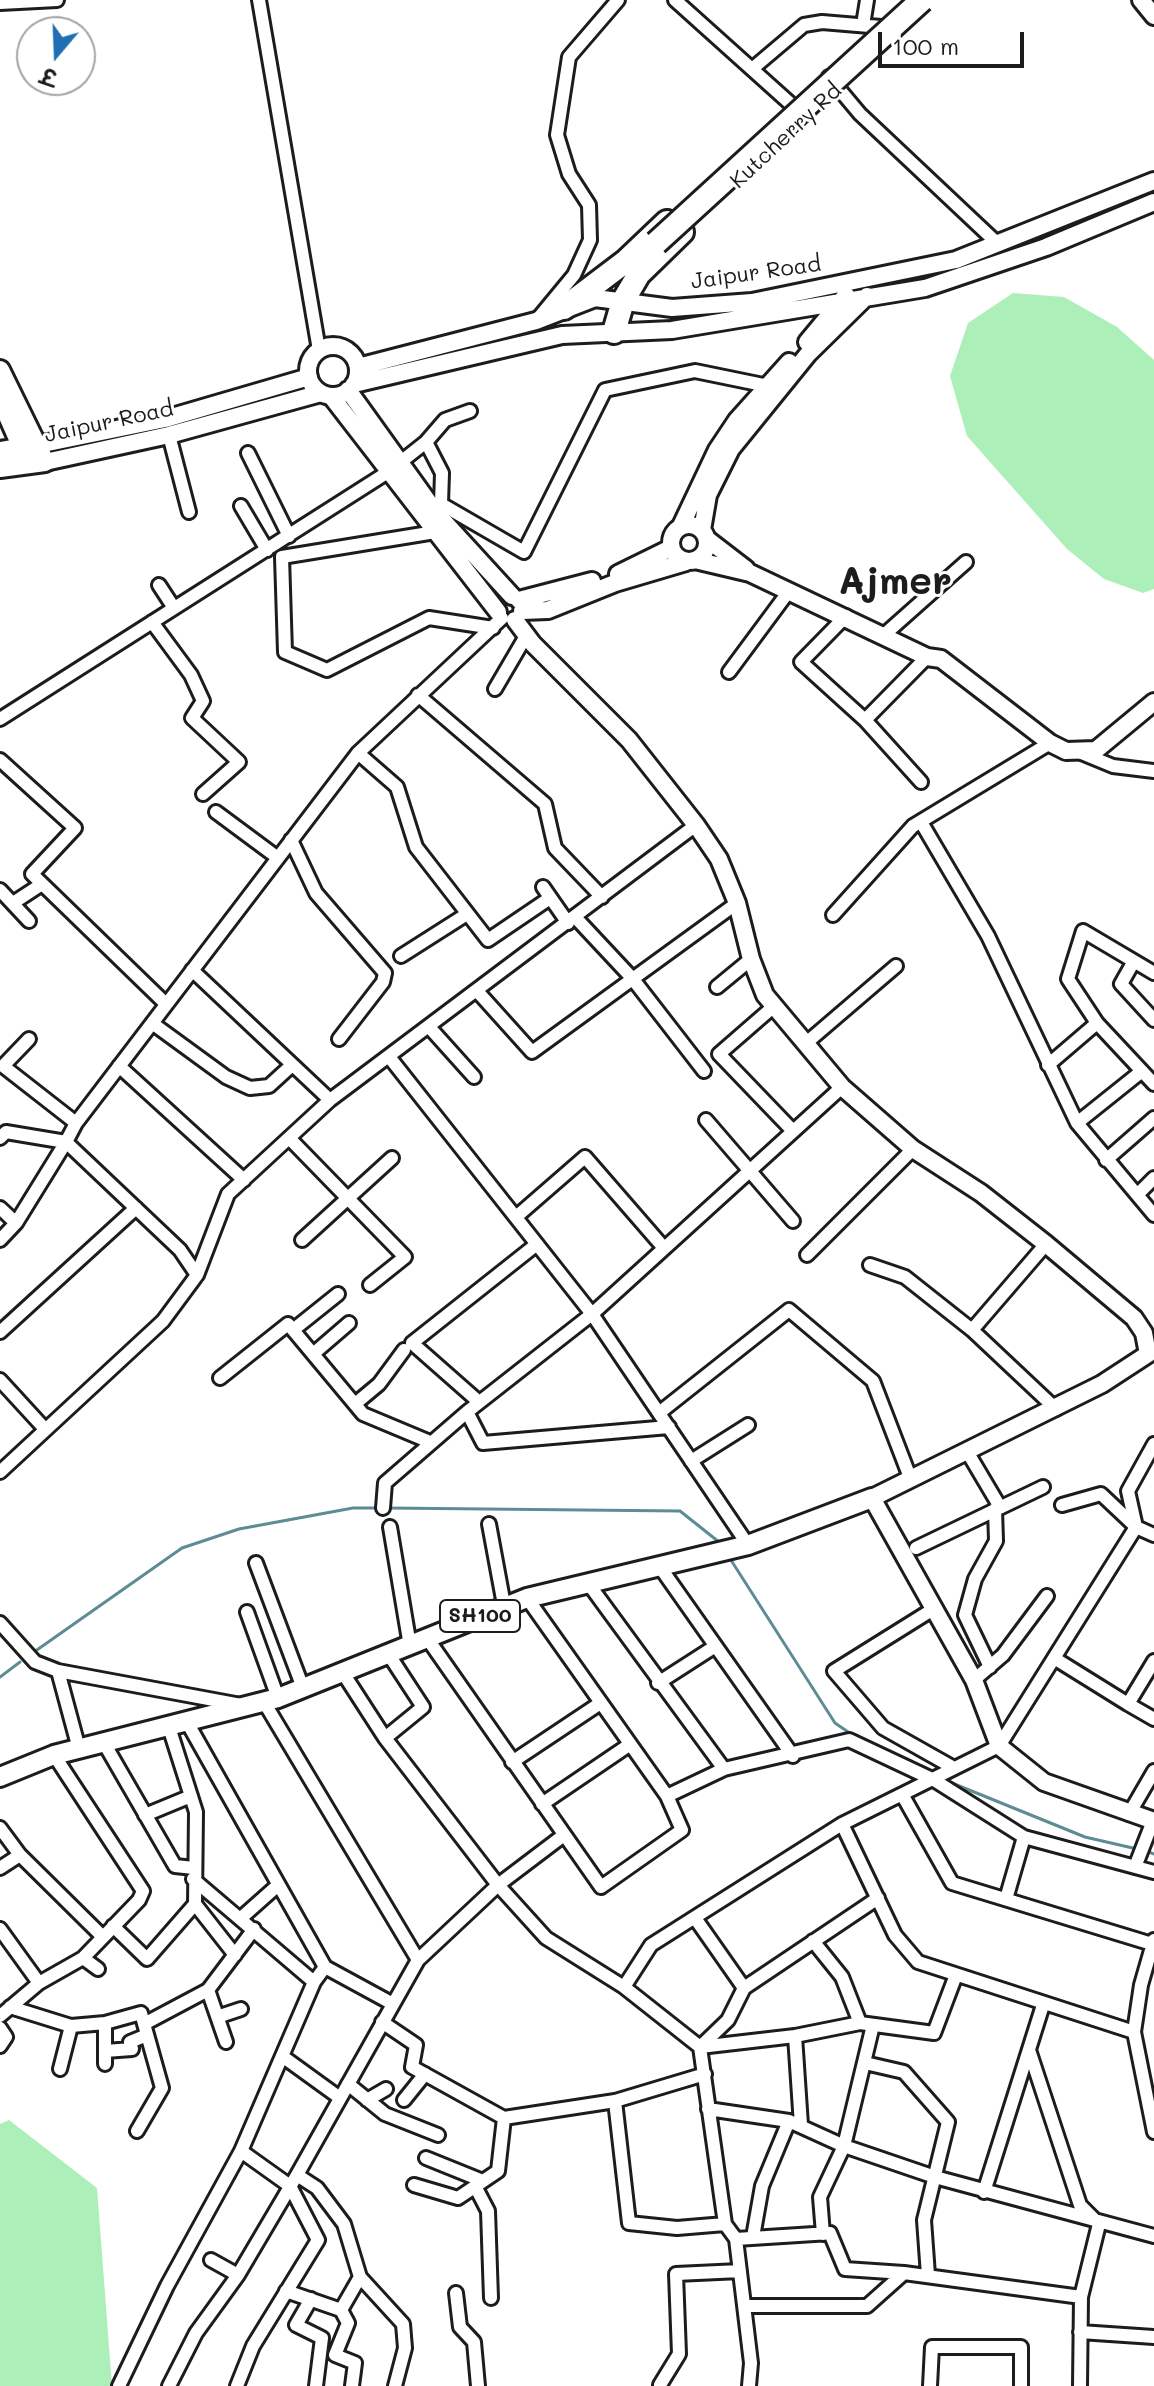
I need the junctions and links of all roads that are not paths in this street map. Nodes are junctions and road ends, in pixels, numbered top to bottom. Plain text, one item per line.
1 (57, 0) edge
2 (259, 0) edge
3 (618, 0) edge
4 (675, 0) edge
5 (867, 0) edge
6 (910, 0) edge
7 (922, 0) edge
8 (932, 0) edge
9 (1141, 0) edge
10 (0, 3) edge
11 (1154, 16) edge
12 (872, 26) junction
13 (752, 69) junction
14 (833, 82) junction
15 (800, 112) junction
16 (1154, 181) edge
17 (1154, 202) edge
18 (1026, 232) junction
19 (997, 243) junction
20 (1036, 251) junction
21 (633, 267) junction
22 (883, 277) junction
23 (855, 282) junction
24 (866, 297) junction
25 (844, 299) junction
26 (623, 301) junction
27 (564, 308) junction
28 (536, 321) junction
29 (614, 332) junction
30 (319, 350) junction
31 (0, 370) edge
32 (309, 377) junction
33 (353, 381) junction
34 (774, 387) junction
35 (326, 394) junction
36 (0, 398) edge
37 (470, 411) dead end
38 (169, 435) junction
39 (426, 442) junction
40 (726, 446) junction
41 (0, 451) edge
42 (248, 453) dead end
43 (34, 455) junction
44 (0, 468) edge
45 (394, 468) junction
46 (241, 506) dead end
47 (189, 512) dead end
48 (681, 526) junction
49 (435, 532) junction
50 (705, 535) junction
51 (289, 536) junction
52 (671, 548) junction
53 (267, 550) junction
54 (690, 561) junction
55 (966, 562) dead end
56 (750, 573) junction
57 (159, 585) dead end
58 (789, 591) junction
59 (174, 608) junction
60 (510, 613) junction
61 (846, 616) junction
62 (152, 622) junction
63 (885, 634) junction
64 (526, 636) junction
65 (927, 657) junction
66 (556, 665) junction
67 (729, 672) dead end
68 (495, 689) dead end
69 (418, 695) junction
70 (1154, 702) edge
71 (0, 719) edge
72 (865, 720) junction
73 (1050, 743) junction
74 (1079, 752) junction
75 (358, 753) junction
76 (0, 760) edge
77 (1154, 771) edge
78 (921, 782) dead end
79 (203, 794) dead end
80 (216, 812) dead end
81 (930, 816) junction
82 (696, 825) junction
83 (291, 840) junction
84 (278, 858) junction
85 (42, 884) junction
86 (0, 890) edge
87 (602, 897) junction
88 (13, 903) junction
89 (737, 903) junction
90 (467, 914) junction
91 (833, 915) dead end
92 (571, 920) junction
93 (29, 921) dead end
94 (401, 956) dead end
95 (751, 959) junction
96 (1134, 961) junction
97 (896, 966) dead end
98 (192, 970) junction
99 (1154, 973) edge
100 (632, 978) junction
101 (717, 987) dead end
102 (478, 992) junction
103 (166, 1004) junction
104 (773, 1007) junction
105 (1154, 1020) edge
106 (152, 1023) junction
107 (1097, 1023) junction
108 (430, 1028) junction
109 (29, 1039) dead end
110 (339, 1039) dead end
111 (805, 1044) junction
112 (390, 1058) junction
113 (292, 1065) junction
114 (1048, 1065) junction
115 (119, 1066) junction
116 (704, 1071) dead end
117 (1142, 1071) junction
118 (474, 1077) dead end
119 (1154, 1084) edge
120 (842, 1087) junction
121 (330, 1100) junction
122 (1154, 1118) edge
123 (706, 1120) dead end
124 (76, 1123) junction
125 (1077, 1123) junction
126 (793, 1131) junction
127 (2, 1132) edge
128 (290, 1139) junction
129 (66, 1142) junction
130 (913, 1149) junction
131 (392, 1158) dead end
132 (1106, 1160) junction
133 (750, 1170) junction
134 (1154, 1178) edge
135 (244, 1180) junction
136 (1139, 1193) junction
137 (348, 1199) junction
138 (0, 1208) edge
139 (136, 1208) junction
140 (1154, 1215) edge
141 (516, 1217) junction
142 (793, 1221) dead end
143 (16, 1223) junction
144 (0, 1240) edge
145 (302, 1240) dead end
146 (537, 1244) junction
147 (1046, 1244) junction
148 (664, 1248) junction
149 (807, 1255) dead end
150 (870, 1265) dead end
151 (197, 1275) junction
152 (370, 1285) dead end
153 (338, 1294) dead end
154 (592, 1314) junction
155 (349, 1323) dead end
156 (293, 1330) junction
157 (972, 1330) junction
158 (0, 1332) edge
159 (404, 1350) dead end
160 (1151, 1352) edge
161 (313, 1354) junction
162 (220, 1378) dead end
163 (0, 1380) edge
164 (479, 1402) junction
165 (355, 1404) junction
166 (1056, 1409) junction
167 (467, 1412) junction
168 (659, 1413) junction
169 (748, 1425) dead end
170 (669, 1427) junction
171 (44, 1428) junction
172 (430, 1442) junction
173 (1154, 1444) edge
174 (968, 1453) junction
175 (691, 1461) junction
176 (0, 1472) edge
177 (911, 1480) junction
178 (1043, 1487) dead end
179 (396, 1494) dead end
180 (872, 1498) junction
181 (1062, 1505) dead end
182 (997, 1508) junction
183 (489, 1524) dead end
184 (1154, 1526) edge
185 (390, 1527) dead end
186 (1136, 1527) junction
187 (1154, 1535) edge
188 (744, 1546) junction
189 (916, 1548) dead end
190 (256, 1563) dead end
191 (660, 1567) junction
192 (588, 1583) junction
193 (1047, 1596) dead end
194 (527, 1598) junction
195 (504, 1605) junction
196 (935, 1608) junction
197 (247, 1612) dead end
198 (0, 1624) edge
199 (419, 1642) junction
200 (714, 1647) junction
201 (389, 1655) junction
202 (1054, 1658) junction
203 (1154, 1661) edge
204 (990, 1667) junction
205 (58, 1671) junction
206 (343, 1673) junction
207 (974, 1680) junction
208 (658, 1683) junction
209 (303, 1688) junction
210 (264, 1702) junction
211 (599, 1704) junction
212 (1128, 1704) junction
213 (1154, 1719) edge
214 (178, 1724) junction
215 (385, 1738) junction
216 (104, 1743) junction
217 (629, 1745) junction
218 (999, 1746) junction
219 (79, 1749) junction
220 (54, 1755) junction
221 (793, 1756) junction
222 (512, 1762) junction
223 (954, 1768) junction
224 (724, 1769) junction
225 (1154, 1771) edge
226 (0, 1777) edge
227 (934, 1780) junction
228 (191, 1796) junction
229 (667, 1796) junction
230 (903, 1796) junction
231 (542, 1804) junction
232 (1129, 1814) junction
233 (145, 1815) junction
234 (1154, 1821) edge
235 (842, 1824) junction
236 (0, 1828) edge
237 (564, 1835) junction
238 (1024, 1837) junction
239 (20, 1855) junction
240 (1135, 1867) junction
241 (0, 1868) edge
242 (1154, 1872) edge
243 (194, 1873) junction
244 (498, 1885) junction
245 (277, 1886) junction
246 (878, 1898) junction
247 (1006, 1899) junction
248 (195, 1904) junction
249 (241, 1918) junction
250 (695, 1918) junction
251 (113, 1926) junction
252 (0, 1929) edge
253 (254, 1929) junction
254 (102, 1936) junction
255 (813, 1941) junction
256 (1153, 1942) edge
257 (235, 1955) junction
258 (83, 1958) junction
259 (418, 1960) junction
260 (325, 1967) junction
261 (98, 1969) dead end
262 (956, 1975) junction
263 (314, 1982) junction
264 (39, 1983) junction
265 (1148, 1986) edge
266 (624, 1987) junction
267 (744, 1988) junction
268 (208, 1990) junction
269 (393, 2004) junction
270 (1043, 2005) junction
271 (10, 2007) junction
272 (241, 2009) dead end
273 (0, 2016) edge
274 (220, 2016) junction
275 (382, 2022) junction
276 (105, 2023) junction
277 (866, 2024) junction
278 (71, 2026) junction
279 (0, 2028) edge
280 (146, 2030) junction
281 (1134, 2032) junction
282 (795, 2036) junction
283 (226, 2042) dead end
284 (0, 2046) edge
285 (700, 2047) junction
286 (1029, 2050) junction
287 (105, 2051) junction
288 (282, 2056) junction
289 (865, 2063) junction
290 (105, 2064) dead end
291 (60, 2069) dead end
292 (1037, 2073) junction
293 (425, 2074) junction
294 (705, 2074) junction
295 (348, 2084) junction
296 (386, 2089) dead end
297 (1016, 2091) junction
298 (340, 2098) junction
299 (367, 2100) junction
300 (404, 2100) dead end
301 (615, 2101) junction
302 (708, 2109) junction
303 (1151, 2114) edge
304 (504, 2118) junction
305 (795, 2123) junction
306 (137, 2131) dead end
307 (1154, 2132) edge
308 (438, 2135) dead end
309 (844, 2146) junction
310 (241, 2151) junction
311 (426, 2158) dead end
312 (935, 2177) junction
313 (293, 2180) junction
314 (479, 2184) junction
315 (414, 2185) dead end
316 (984, 2192) junction
317 (725, 2224) junction
318 (1099, 2224) junction
319 (823, 2234) junction
320 (1154, 2236) edge
321 (753, 2237) junction
322 (736, 2239) junction
323 (211, 2260) dead end
324 (740, 2271) junction
325 (904, 2273) junction
326 (238, 2275) junction
327 (928, 2275) junction
328 (360, 2277) junction
329 (286, 2291) junction
330 (456, 2293) dead end
331 (1081, 2297) junction
332 (491, 2298) dead end
333 (311, 2299) junction
334 (745, 2306) junction
335 (341, 2310) junction
336 (1080, 2332) junction
337 (1154, 2337) edge
338 (660, 2385) edge
339 (119, 2386) edge
340 (169, 2386) edge
341 (237, 2386) edge
342 (316, 2386) edge
343 (352, 2386) edge
344 (395, 2386) edge
345 (478, 2386) edge
346 (749, 2386) edge
347 (930, 2386) edge
348 (1021, 2386) edge
349 (1080, 2386) edge

1 - 10 street
2 - 30 street
3 - 28 street
4 - 13 street
5 - 12 street
6 - 12 highway
7 - 21 highway, bridge
8 - 14 highway, Kutcherry Rd
9 - 11 street
12 - 13 street
12 - 14 highway
13 - 15 street
14 - 15 highway, Kutcherry Rd
14 - 19 street
15 - 21 highway, Kutcherry Rd
16 - 18 street, Jaipur Road
17 - 20 street, Jaipur Road
18 - 19 street, Jaipur Road
18 - 20 street
19 - 22 street, Jaipur Road
20 - 24 street, Jaipur Road
21 - 26 highway
21 - 27 highway, Kutcherry Rd
22 - 23 street, Jaipur Road
22 - 24 street
23 - 25 street
23 - 26 street, Jaipur Road
24 - 25 street, Jaipur Road
24 - 34 street
25 - 29 street, Jaipur Road
25 - 34 street
26 - 27 street, Jaipur Road
26 - 29 highway
27 - 28 street, Jaipur Road
28 - 33 street, Jaipur Road
29 - 33 street, Jaipur Road
30 - 32 street
30 - 33 street
31 - 43 main road
32 - 35 street
32 - 43 street, Jaipur Road
33 - 35 street
33 - 45 street
34 - 39 street
34 - 40 street
35 - 38 street, Jaipur Road
35 - 45 street
36 - 43 main road
37 - 39 street
38 - 43 street, Jaipur Road
38 - 47 street
39 - 45 street
40 - 48 street
40 - 50 street
41 - 43 main road, Jaipur Road
42 - 51 street
43 - 44 main road, Jaipur Road
45 - 49 street
45 - 51 street
45 - 60 street
46 - 53 street
48 - 50 street
48 - 52 street
49 - 60 street
49 - 60 street
50 - 54 street
50 - 56 street
51 - 53 street
52 - 54 street
52 - 60 street
53 - 59 street
54 - 56 street
54 - 60 street
55 - 63 street
56 - 58 street
57 - 59 street
58 - 61 street
58 - 67 street
59 - 62 street
60 - 64 street
60 - 66 street
60 - 69 street
61 - 63 street
61 - 72 street
62 - 71 street
62 - 79 street
63 - 65 street
64 - 66 street
64 - 68 street
65 - 72 street
65 - 73 street
66 - 82 street
69 - 75 street
69 - 87 street
70 - 74 street
72 - 78 street
73 - 74 street
73 - 81 street
74 - 77 street
75 - 83 street
75 - 90 street
76 - 85 street
80 - 84 street
81 - 91 street
81 - 114 street
82 - 87 street
82 - 89 street
83 - 84 street
83 - 110 street
84 - 98 street
85 - 88 street
85 - 103 street
86 - 88 street
87 - 92 street
88 - 93 street
89 - 95 street
89 - 100 street
90 - 92 street
90 - 94 street
92 - 100 street
92 - 102 street
95 - 101 street
95 - 104 street
96 - 99 street
96 - 105 street
96 - 107 street
97 - 111 street
98 - 103 street
98 - 113 street
100 - 102 street
100 - 116 street
102 - 108 street
103 - 106 street
104 - 111 street
104 - 126 street
106 - 113 street
106 - 115 street
107 - 114 street
107 - 117 street
108 - 112 street
108 - 118 street
109 - 124 street
111 - 120 street
112 - 121 street
112 - 141 street
113 - 121 street
114 - 125 street
115 - 124 street
115 - 135 street
117 - 119 street
117 - 125 street
120 - 126 street
120 - 130 street
121 - 128 street
122 - 132 street
123 - 133 street
124 - 129 street
125 - 132 street
126 - 133 street
127 - 129 street
128 - 135 street
128 - 137 street
129 - 139 street
129 - 143 street
130 - 147 street
130 - 149 street
131 - 137 street
132 - 136 street
133 - 142 street
133 - 148 street
134 - 136 street
135 - 151 street
136 - 140 street
137 - 145 street
137 - 152 street
138 - 143 street
139 - 151 street
139 - 158 street
141 - 146 street
141 - 148 street
143 - 144 street
146 - 154 street
146 - 164 street
147 - 157 street
147 - 160 street
148 - 154 street
150 - 157 street
151 - 171 street
153 - 156 street
154 - 164 street
154 - 168 street
155 - 161 street
156 - 161 street
156 - 162 street
157 - 166 street
159 - 165 street
160 - 166 street
161 - 165 street
163 - 171 street
164 - 167 street
165 - 172 street
166 - 174 street
167 - 170 street
167 - 172 street
168 - 170 street
168 - 177 street
169 - 175 street
170 - 175 street
171 - 176 street
172 - 179 street
173 - 186 street
174 - 177 street
174 - 182 street
175 - 188 street
177 - 180 street
178 - 182 street
180 - 188 main road, SH100
180 - 196 street
181 - 186 street
182 - 189 street
182 - 204 street
183 - 195 street
184 - 186 street
185 - 199 street
186 - 187 street
186 - 202 street
188 - 191 main road, SH100
190 - 209 street
191 - 192 main road, SH100
191 - 200 street
192 - 194 main road, SH100
192 - 208 street
193 - 204 street
194 - 195 main road, SH100
194 - 211 street
195 - 199 main road, SH100
196 - 207 street
196 - 223 street
197 - 210 street
198 - 205 street
199 - 201 main road, SH100
199 - 222 street
200 - 208 street
200 - 221 street
201 - 206 main road, SH100
201 - 215 street
202 - 212 street
202 - 218 street
203 - 212 street
204 - 207 street
205 - 210 street
205 - 219 street
206 - 209 main road, SH100
206 - 215 street
207 - 218 street
208 - 224 street
209 - 210 main road, SH100
210 - 214 main road, SH100
210 - 259 street
211 - 217 street
211 - 222 street
212 - 213 street
214 - 216 main road, SH100
214 - 228 street
214 - 245 street
215 - 244 street
216 - 219 main road, SH100
216 - 233 street
217 - 229 street
217 - 231 street
218 - 223 street
218 - 232 street
219 - 220 main road, SH100
220 - 226 main road, SH100
220 - 251 street
221 - 224 street
221 - 227 street
222 - 231 street
223 - 227 street
224 - 229 street
225 - 232 street
227 - 230 street
227 - 238 street
228 - 233 street
228 - 243 street
229 - 237 street
230 - 235 street
230 - 247 street
231 - 237 street
232 - 234 street
233 - 243 street
234 - 240 street
235 - 246 street
235 - 250 street
236 - 239 street
237 - 244 street
238 - 240 street
238 - 247 street
239 - 241 street
239 - 254 street
240 - 242 street
243 - 248 street
243 - 249 street
244 - 259 street
244 - 266 street
245 - 249 street
245 - 260 street
246 - 255 street
246 - 262 street
247 - 256 street
248 - 251 street
248 - 257 street
249 - 253 street
250 - 266 street
250 - 267 street
251 - 254 street
252 - 264 street
253 - 257 street
253 - 263 street
254 - 258 street
255 - 267 street
255 - 277 street
256 - 265 street
257 - 268 street
258 - 261 street
258 - 264 street
259 - 269 street
260 - 263 street
260 - 269 street
262 - 270 street
262 - 277 street
263 - 288 street
264 - 271 street
265 - 281 street
266 - 285 street
267 - 285 street
268 - 274 street
268 - 280 street
269 - 275 street
270 - 281 street
270 - 286 street
271 - 273 street
271 - 278 street
272 - 274 street
274 - 283 street
275 - 293 street
275 - 295 street
276 - 278 street
276 - 280 street
276 - 287 street
277 - 282 street
277 - 289 street
278 - 291 street
279 - 284 street
280 - 287 street
280 - 306 street
281 - 303 street
282 - 285 street
282 - 305 street
285 - 294 street
286 - 292 street
286 - 297 street
287 - 290 street
288 - 298 street
288 - 310 street
289 - 309 street
289 - 312 street
292 - 297 street
292 - 318 street
293 - 300 street
293 - 304 street
294 - 301 street
294 - 302 street
295 - 298 street
295 - 299 street
296 - 299 street
297 - 316 street
298 - 313 street
299 - 308 street
301 - 304 street
301 - 317 street
302 - 305 street
302 - 317 street
303 - 307 street
304 - 314 street
305 - 309 street
305 - 321 street
309 - 312 street
309 - 319 street
310 - 313 street
310 - 339 street
311 - 314 street
312 - 316 street
312 - 327 street
313 - 326 street
313 - 328 street
313 - 329 street
314 - 315 street
314 - 332 street
316 - 318 street
317 - 322 street
318 - 320 street
318 - 331 street
319 - 321 street
319 - 325 street
321 - 322 street
322 - 324 street
323 - 326 street
324 - 334 street
324 - 338 street
325 - 327 street
325 - 334 street
326 - 340 street
327 - 331 street
328 - 335 street
328 - 344 street
329 - 333 street
329 - 341 street
330 - 345 street
331 - 336 street
333 - 335 street
333 - 342 street
334 - 346 street
335 - 343 street
336 - 337 street
336 - 349 street
347 - 348 street

